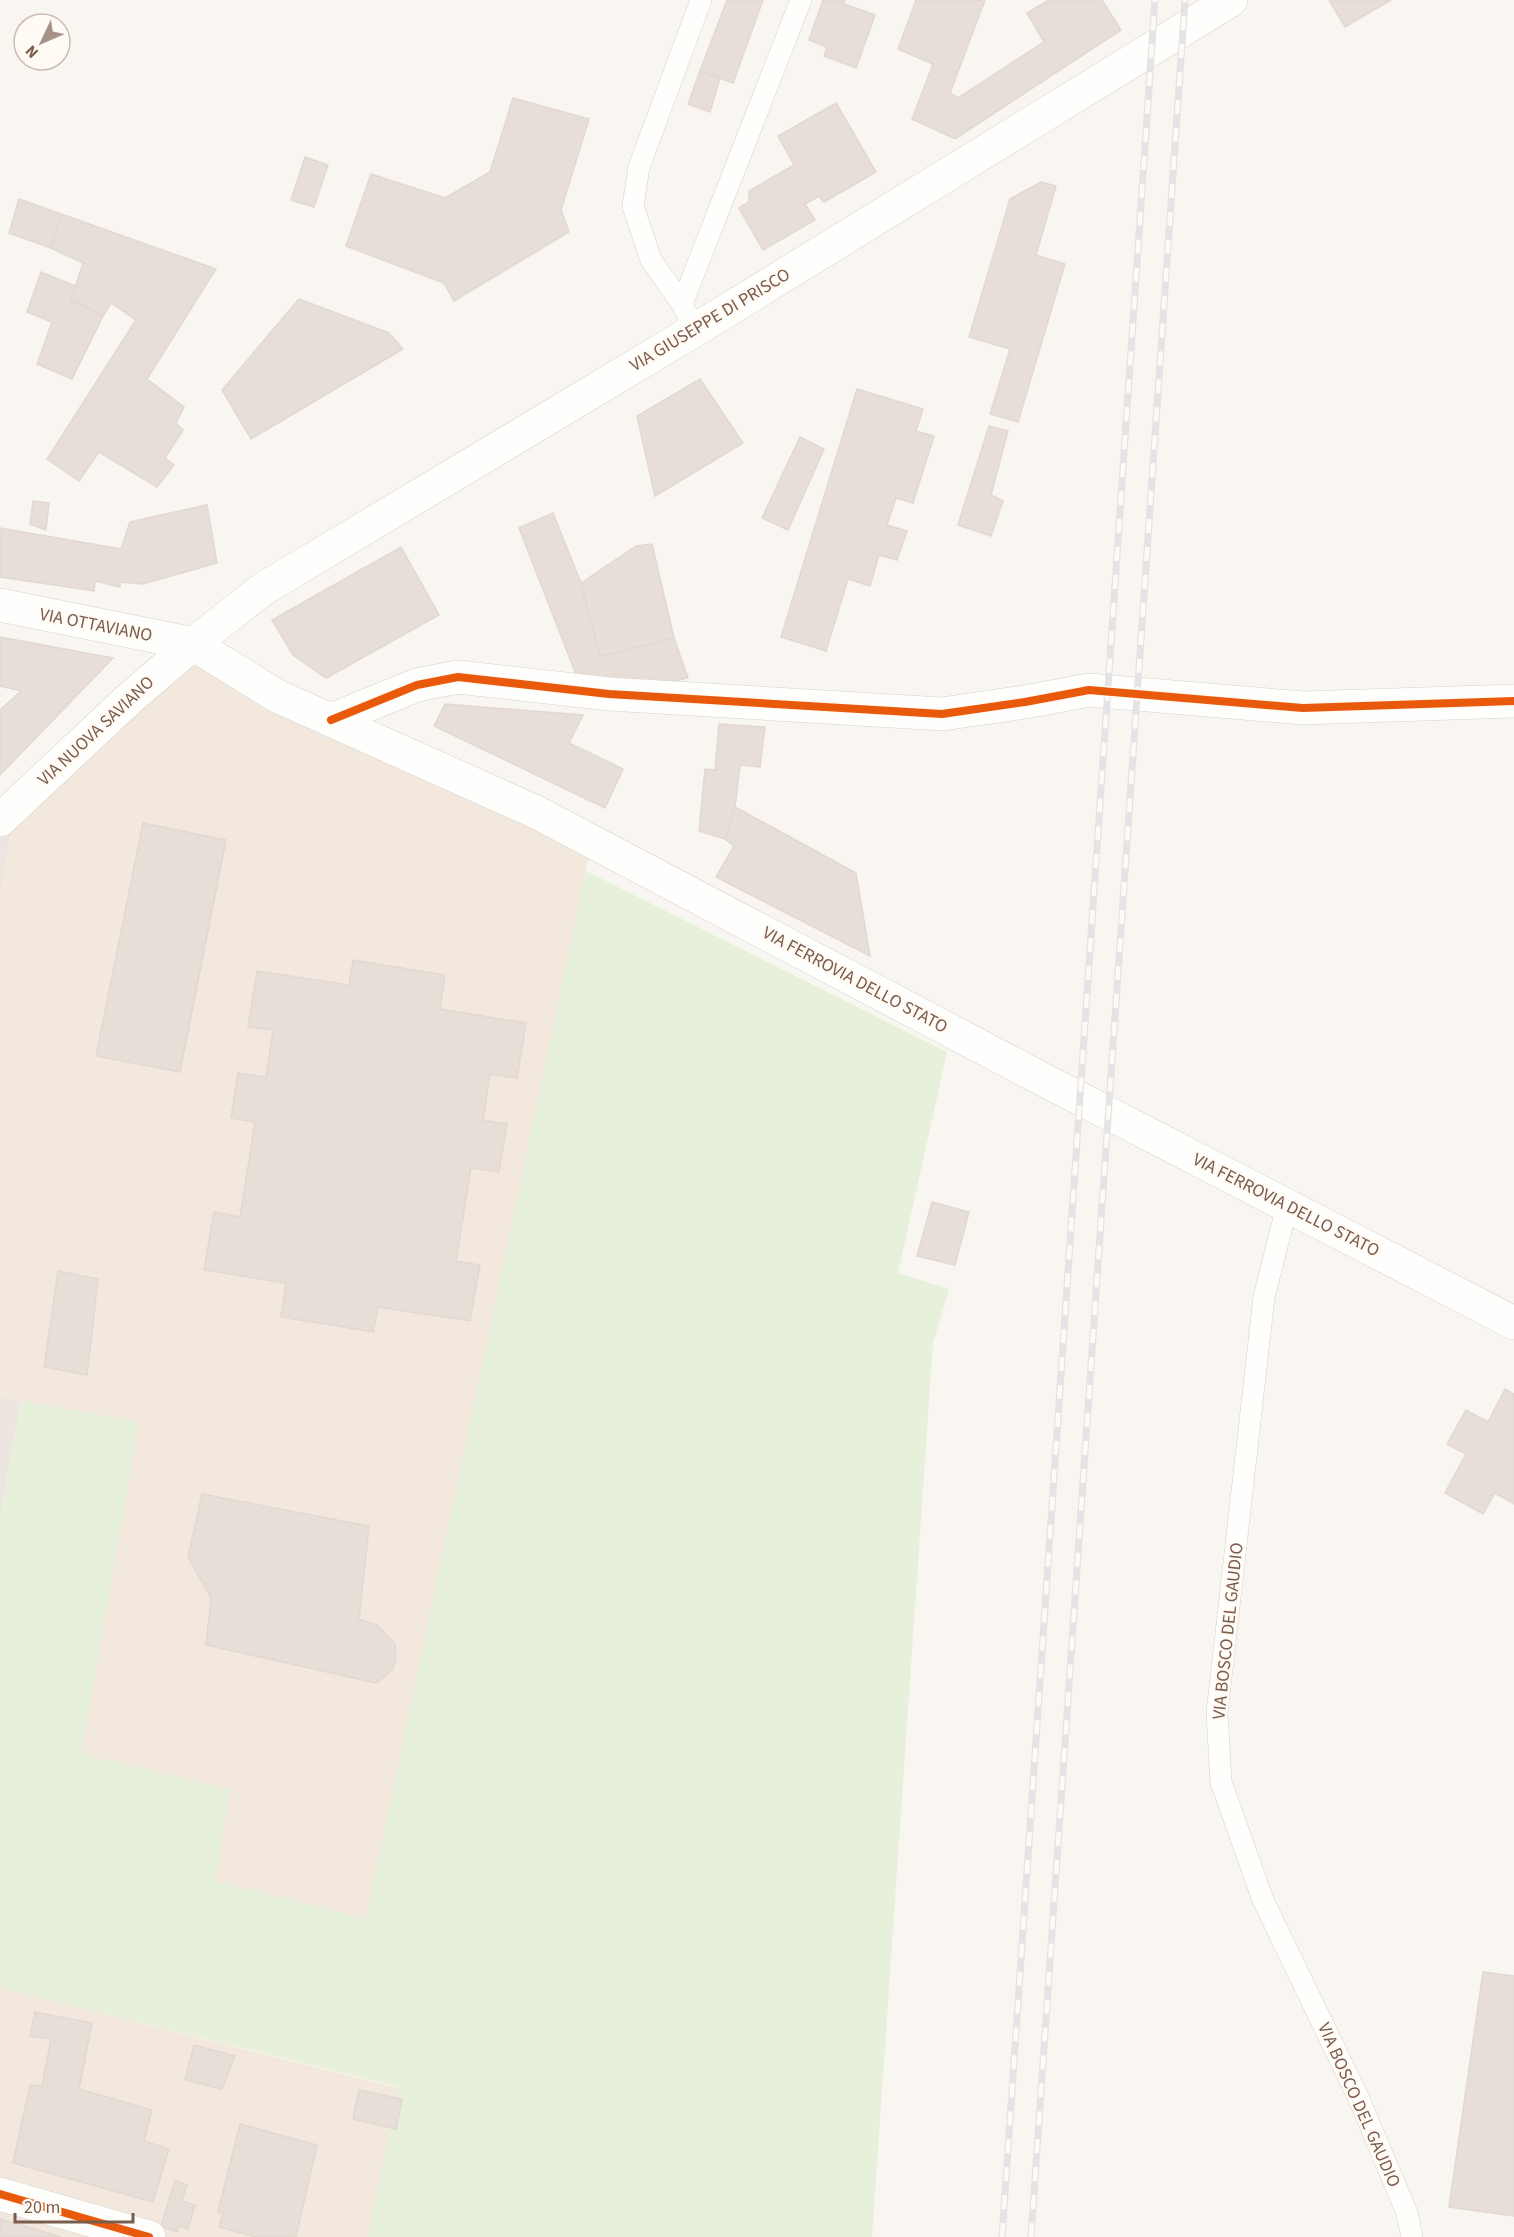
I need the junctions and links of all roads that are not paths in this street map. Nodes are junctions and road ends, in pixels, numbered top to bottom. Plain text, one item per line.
1 (701, 0) edge
2 (801, 0) edge
3 (1231, 0) edge
4 (688, 317) junction
5 (0, 605) edge
6 (193, 644) junction
7 (1514, 701) edge
8 (331, 720) junction
9 (0, 820) edge
10 (1287, 1206) junction
11 (1514, 1323) edge
12 (0, 2194) edge
13 (149, 2237) edge
14 (1412, 2237) edge

1 - 4 lane
2 - 4 lane
3 - 4 main road, VIA GIUSEPPE DI PRISCO
4 - 6 main road, VIA GIUSEPPE DI PRISCO
5 - 6 main road, VIA OTTAVIANO
6 - 8 main road, VIA FERROVIA DELLO STATO
6 - 9 main road, VIA NUOVA SAVIANO
7 - 8 main road
8 - 10 main road, VIA FERROVIA DELLO STATO
10 - 11 main road, VIA FERROVIA DELLO STATO
10 - 14 lane, VIA BOSCO DEL GAUDIO
12 - 13 main road

